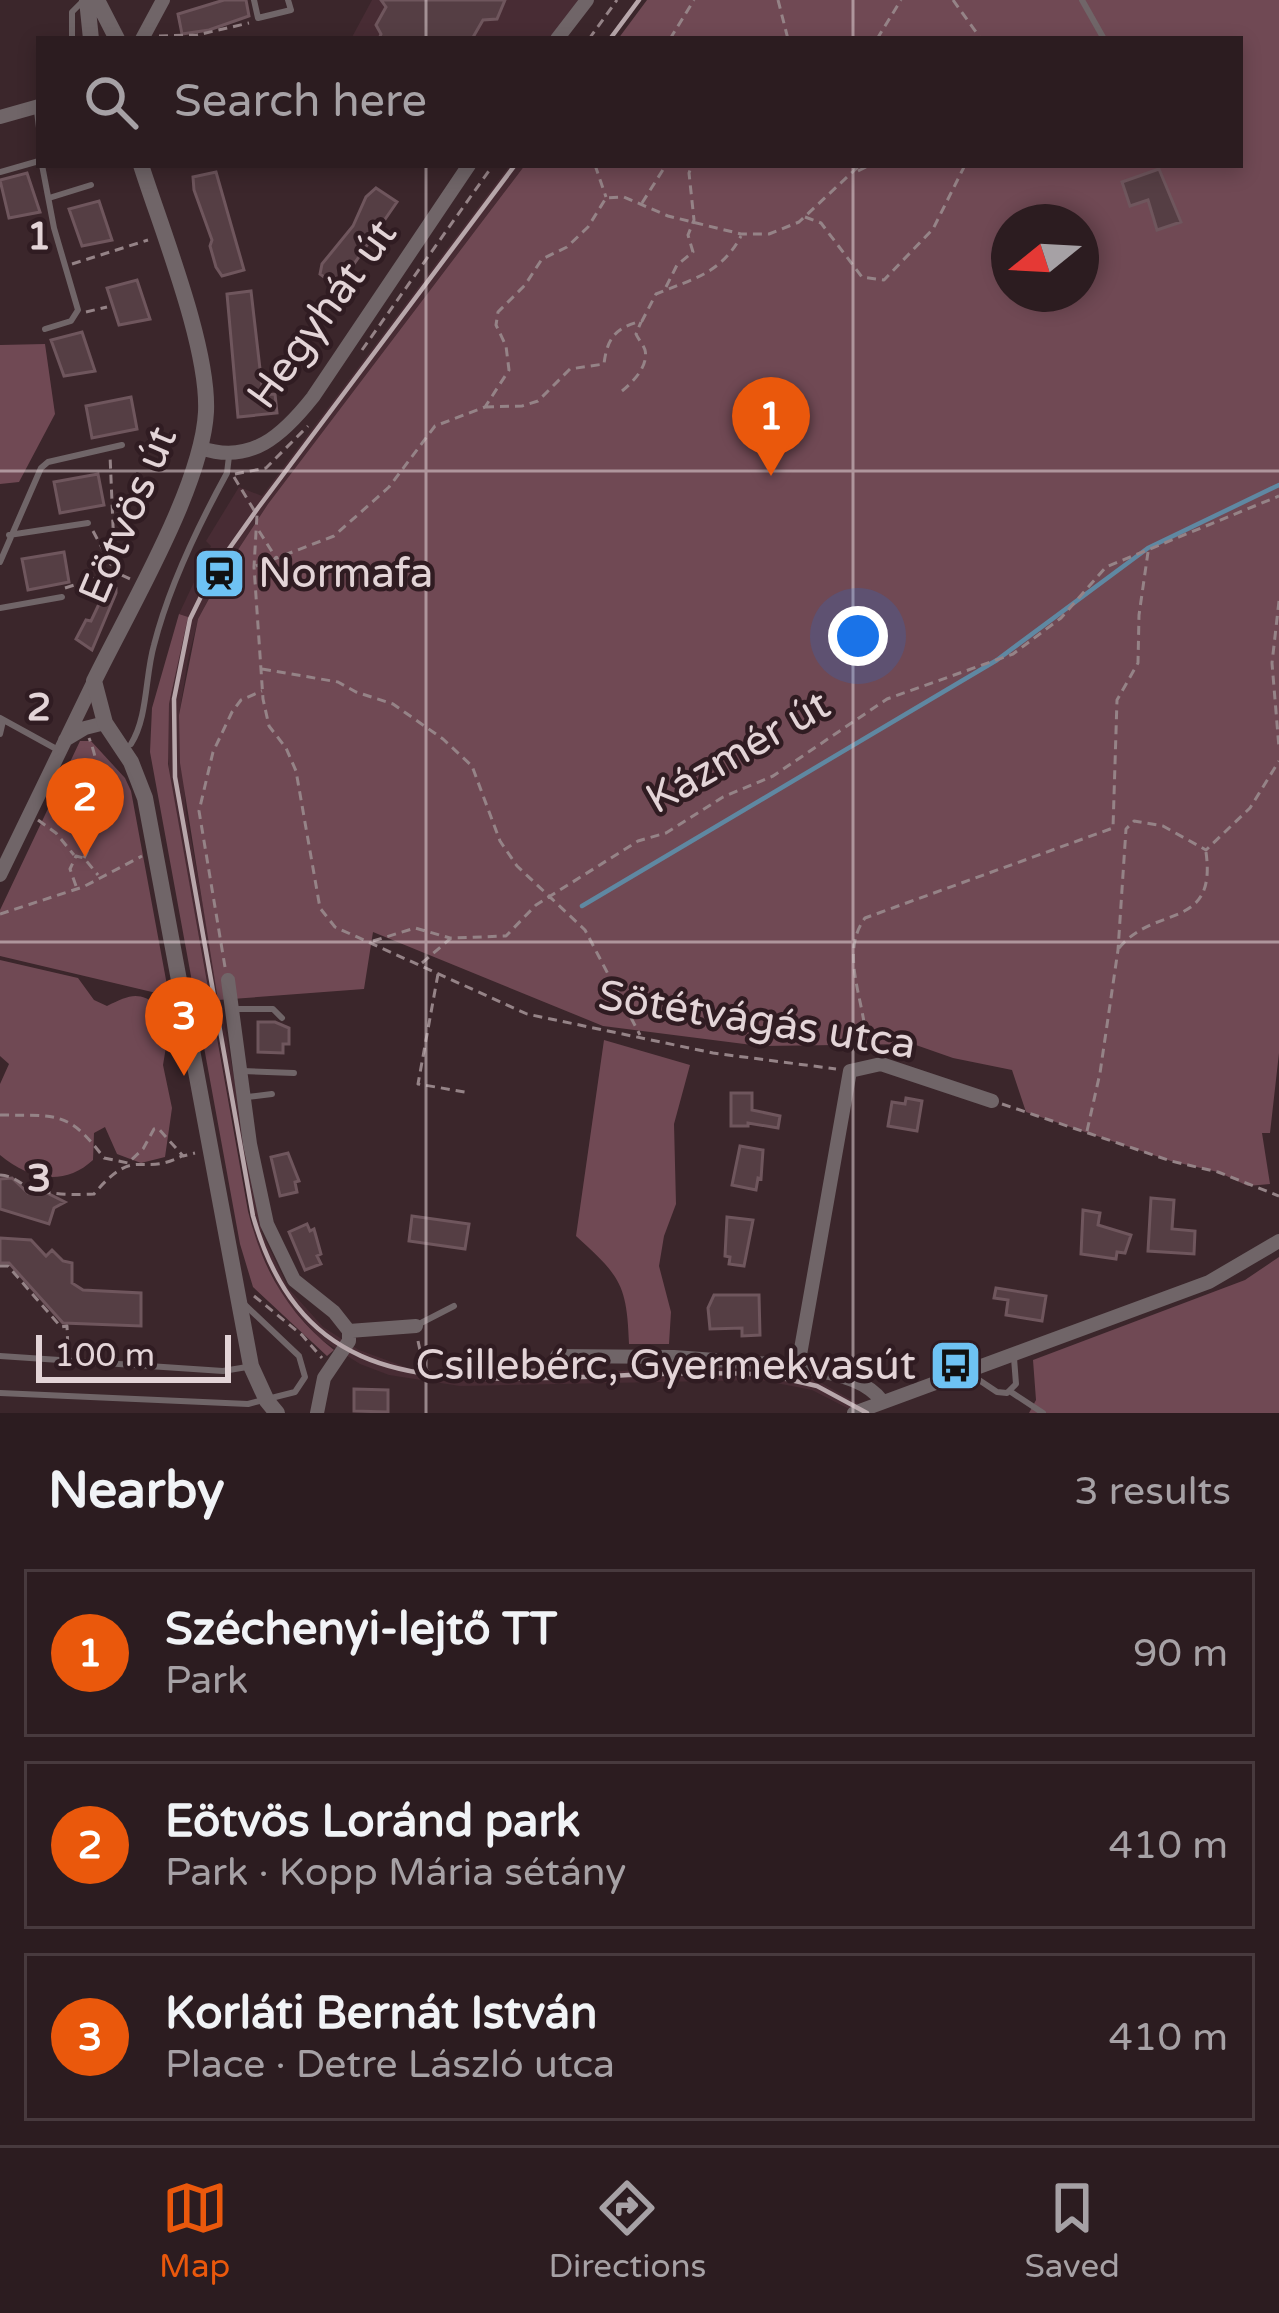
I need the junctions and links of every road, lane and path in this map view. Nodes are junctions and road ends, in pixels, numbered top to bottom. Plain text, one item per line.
1 (86, 0) edge
2 (97, 0) edge
3 (163, 0) edge
4 (254, 0) edge
5 (289, 0) edge
6 (587, 0) edge
7 (617, 0) edge
8 (694, 0) edge
9 (778, 0) edge
10 (901, 0) edge
11 (953, 0) edge
12 (1082, 0) edge
13 (258, 18) junction
14 (72, 36) edge
15 (92, 36) edge
16 (115, 36) edge
17 (145, 36) edge
18 (170, 36) edge
19 (559, 36) edge
20 (591, 36) edge
21 (672, 36) edge
22 (787, 36) edge
23 (879, 36) edge
24 (979, 36) edge
25 (1102, 36) edge
26 (36, 108) edge
27 (0, 117) edge
28 (36, 164) edge
29 (42, 168) edge
30 (142, 168) edge
31 (467, 168) edge
32 (596, 168) edge
33 (664, 168) edge
34 (691, 168) edge
35 (859, 168) edge
36 (864, 168) edge
37 (964, 168) edge
38 (0, 172) edge
39 (857, 172) junction
40 (91, 185) dead end
41 (49, 198) junction
42 (607, 198) junction
43 (643, 203) junction
44 (805, 217) junction
45 (694, 220) junction
46 (741, 234) junction
47 (150, 240) dead end
48 (65, 266) junction
49 (665, 290) junction
50 (107, 307) dead end
51 (78, 310) junction
52 (642, 321) junction
53 (45, 329) dead end
54 (622, 392) dead end
55 (485, 407) junction
56 (122, 445) dead end
57 (109, 448) junction
58 (201, 448) junction
59 (229, 456) junction
60 (237, 479) dead end
61 (1279, 496) edge
62 (88, 523) joint
63 (258, 530) junction
64 (9, 535) junction
65 (1148, 548) junction
66 (276, 558) junction
67 (0, 562) edge
68 (254, 567) junction
69 (116, 572) junction
70 (131, 580) dead end
71 (62, 597) dead end
72 (45, 600) junction
73 (1279, 601) edge
74 (0, 608) edge
75 (261, 669) junction
76 (94, 681) junction
77 (262, 691) junction
78 (1, 719) edge
79 (105, 723) junction
80 (85, 728) junction
81 (0, 734) edge
82 (131, 744) dead end
83 (62, 746) junction
84 (1279, 748) edge
85 (1279, 761) edge
86 (47, 778) junction
87 (78, 791) junction
88 (96, 794) junction
89 (29, 815) junction
90 (1206, 850) junction
91 (155, 851) junction
92 (76, 856) junction
93 (84, 858) junction
94 (0, 875) edge
95 (101, 877) junction
96 (76, 887) junction
97 (551, 895) junction
98 (0, 914) edge
99 (451, 938) junction
100 (372, 942) junction
101 (1118, 950) junction
102 (421, 964) junction
103 (438, 974) junction
104 (229, 980) joint
105 (230, 1009) junction
106 (282, 1018) dead end
107 (641, 1036) junction
108 (857, 1069) junction
109 (239, 1072) junction
110 (294, 1073) dead end
111 (465, 1092) dead end
112 (272, 1094) dead end
113 (243, 1097) junction
114 (992, 1101) joint
115 (0, 1114) edge
116 (1087, 1131) junction
117 (210, 1148) junction
118 (183, 1156) junction
119 (128, 1163) junction
120 (0, 1175) edge
121 (1279, 1196) edge
122 (1279, 1241) edge
123 (0, 1266) edge
124 (238, 1296) junction
125 (454, 1306) dead end
126 (416, 1326) junction
127 (349, 1331) junction
128 (1013, 1354) junction
129 (0, 1356) edge
130 (557, 1356) joint
131 (68, 1358) junction
132 (251, 1366) junction
133 (798, 1366) junction
134 (967, 1372) junction
135 (1011, 1392) junction
136 (0, 1393) edge
137 (272, 1407) edge
138 (887, 1408) edge
139 (317, 1413) edge
140 (854, 1413) edge
141 (1043, 1413) edge

1 - 14 lane
1 - 15 street
2 - 16 street
3 - 17 street
4 - 13 lane
5 - 13 lane
6 - 19 street
7 - 20 path
8 - 21 path
9 - 22 path
10 - 23 path
11 - 24 path
12 - 25 lane
13 - 18 path
26 - 27 street
28 - 38 lane
29 - 41 lane
30 - 58 street, Eötvös út
31 - 59 street, Hegyhát út
32 - 42 path
33 - 43 path
34 - 45 path
35 - 39 path
36 - 39 path
37 - 44 path
39 - 44 path
40 - 41 lane
41 - 48 lane
42 - 43 path
42 - 55 path
43 - 45 path
44 - 46 path
45 - 46 path
45 - 49 path
46 - 49 path
47 - 48 path
48 - 51 lane
49 - 52 path
50 - 51 path
51 - 53 lane
52 - 54 path
52 - 55 path
55 - 66 path
56 - 57 lane
57 - 64 lane
57 - 69 path
58 - 59 street, Hegyhát út
58 - 76 street, Eötvös út
59 - 82 lane
60 - 63 path, Sötétvágás utca
61 - 65 path, Kázmér út
62 - 64 lane
62 - 69 path
63 - 66 path
63 - 68 path, Sötétvágás utca
64 - 67 lane
65 - 97 path, Kázmér út
65 - 108 path
66 - 68 path
68 - 75 path, Sötétvágás utca
69 - 70 path
69 - 72 path
71 - 72 lane
72 - 74 lane
73 - 84 path
75 - 77 path, Sötétvágás utca
75 - 97 path
76 - 79 street
76 - 83 street, Eötvös út
77 - 100 path, Sötétvágás utca
77 - 104 path
78 - 81 lane
78 - 83 lane
79 - 80 street
79 - 91 street
80 - 83 street
80 - 88 path
83 - 86 street, Eötvös út
85 - 90 path
86 - 87 path
86 - 89 street, Eötvös út
87 - 88 path
87 - 88 path
88 - 93 path
89 - 92 path
89 - 94 street, Eötvös út
90 - 101 path
90 - 101 path
91 - 95 path
91 - 117 street
92 - 93 path
92 - 96 path
93 - 95 path
95 - 96 path
96 - 98 path
97 - 99 path, Kázmér út
97 - 107 path
99 - 100 path, Kázmér út
99 - 102 path
100 - 102 path, Sötétvágás utca
101 - 116 path
102 - 103 path, Sötétvágás utca
103 - 107 path, Sötétvágás utca
103 - 111 path
104 - 105 street
105 - 106 lane
105 - 109 street
107 - 108 path, Sötétvágás utca
108 - 114 street, Sötétvágás utca
108 - 133 street
109 - 110 lane
109 - 113 street
112 - 113 lane
113 - 127 street
114 - 116 path
115 - 119 path
116 - 121 path
117 - 118 path
117 - 124 street
118 - 119 path
118 - 119 path
119 - 120 path
122 - 128 street
123 - 131 path
124 - 132 street
124 - 137 lane
125 - 126 lane
126 - 127 street
126 - 130 path
127 - 139 street
128 - 134 street
128 - 135 lane
129 - 131 lane
130 - 133 street
131 - 132 lane
132 - 137 street
133 - 138 street
134 - 135 lane
134 - 138 street
135 - 141 lane
136 - 137 lane
138 - 140 street

